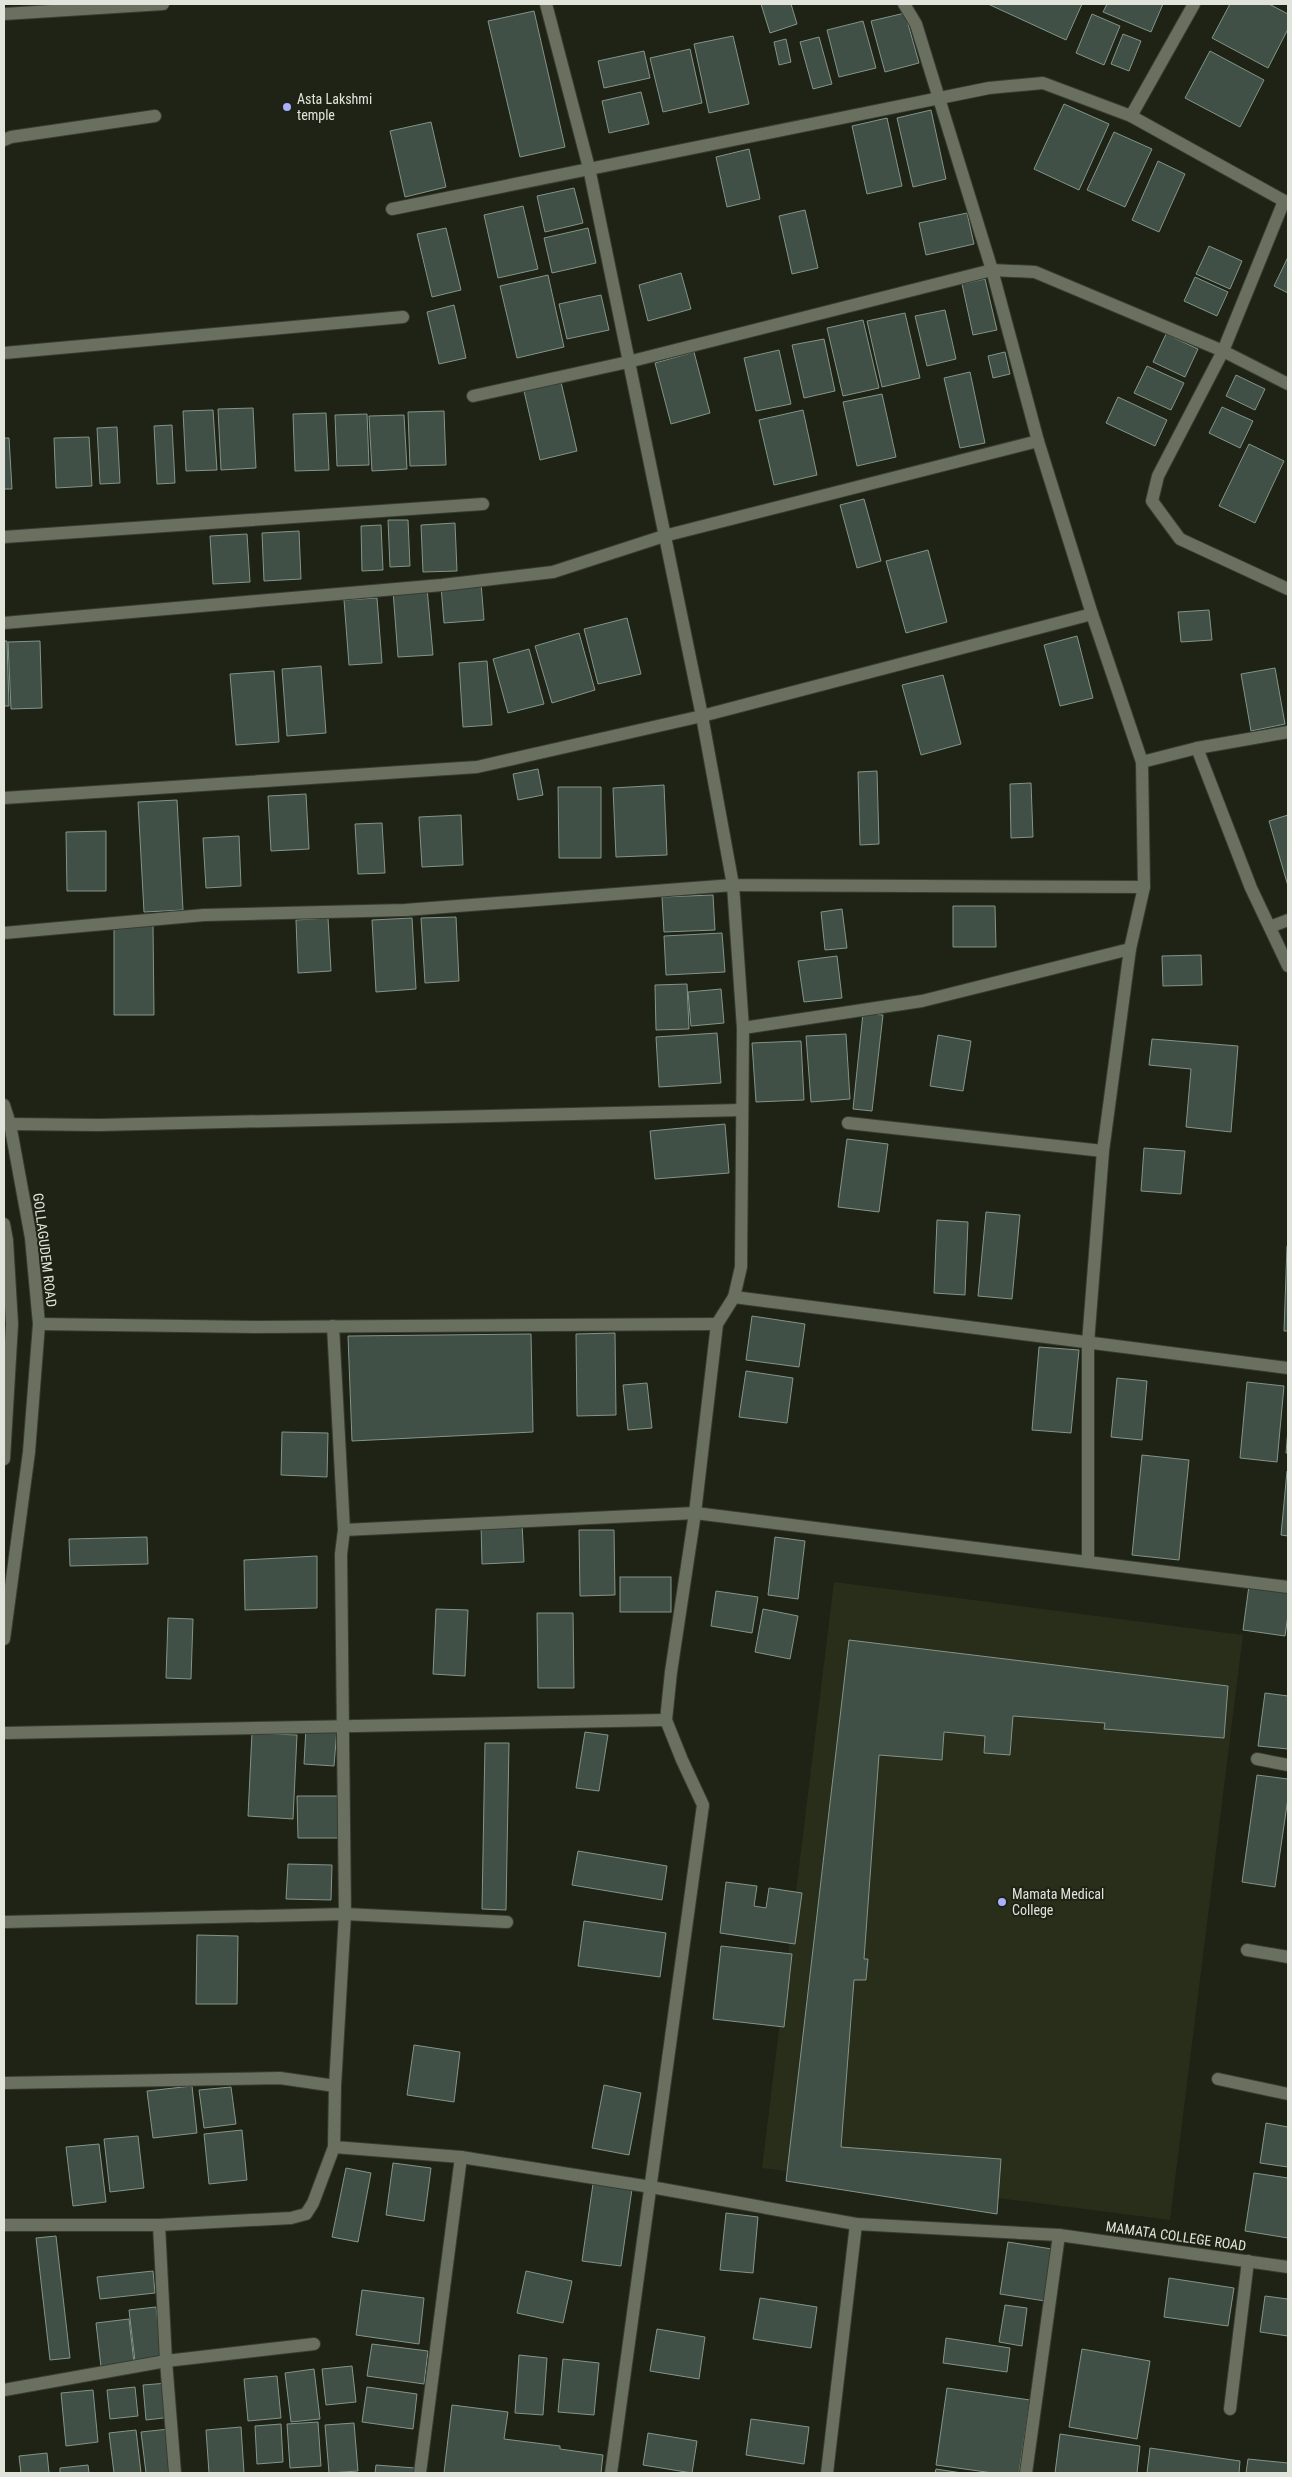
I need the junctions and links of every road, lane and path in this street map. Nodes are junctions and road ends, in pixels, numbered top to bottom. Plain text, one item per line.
1 (163, 4) edge
2 (546, 4) edge
3 (904, 4) edge
4 (1194, 4) edge
5 (123, 5) edge
6 (4, 14) edge
7 (939, 99) junction
8 (155, 116) dead end
9 (1131, 116) junction
10 (4, 140) edge
11 (589, 168) junction
12 (1286, 202) edge
13 (392, 209) dead end
14 (992, 270) junction
15 (403, 317) dead end
16 (1224, 351) junction
17 (4, 353) edge
18 (628, 362) junction
19 (1288, 384) edge
20 (473, 396) dead end
21 (1038, 441) junction
22 (483, 504) dead end
23 (664, 536) junction
24 (4, 537) edge
25 (1288, 589) edge
26 (1092, 614) junction
27 (4, 623) edge
28 (702, 716) junction
29 (1288, 732) edge
30 (1197, 748) junction
31 (1142, 762) junction
32 (4, 798) edge
33 (733, 885) junction
34 (1144, 887) junction
35 (1288, 920) edge
36 (1270, 927) junction
37 (4, 933) edge
38 (1130, 949) junction
39 (1288, 966) edge
40 (743, 1028) junction
41 (4, 1105) edge
42 (742, 1110) junction
43 (848, 1123) dead end
44 (10, 1124) junction
45 (1103, 1150) junction
46 (4, 1224) edge
47 (734, 1297) junction
48 (39, 1324) junction
49 (717, 1324) junction
50 (333, 1326) junction
51 (1088, 1343) junction
52 (1288, 1368) edge
53 (4, 1459) edge
54 (695, 1513) junction
55 (344, 1530) junction
56 (1088, 1562) junction
57 (1288, 1587) edge
58 (4, 1639) edge
59 (666, 1720) junction
60 (343, 1727) junction
61 (4, 1734) edge
62 (1256, 1759) dead end
63 (1288, 1765) edge
64 (345, 1914) junction
65 (4, 1922) edge
66 (507, 1922) dead end
67 (1246, 1950) dead end
68 (1288, 1957) edge
69 (1218, 2079) dead end
70 (4, 2083) edge
71 (335, 2086) junction
72 (1288, 2094) edge
73 (334, 2146) junction
74 (461, 2157) junction
75 (651, 2188) junction
76 (856, 2224) junction
77 (4, 2225) edge
78 (159, 2225) junction
79 (1059, 2235) junction
80 (1248, 2261) junction
81 (1288, 2267) edge
82 (314, 2344) dead end
83 (166, 2361) junction
84 (4, 2390) edge
85 (1230, 2409) dead end
86 (175, 2473) edge
87 (420, 2473) edge
88 (611, 2473) edge
89 (827, 2473) edge
90 (1026, 2473) edge

1 - 5 street
2 - 11 street
3 - 7 street
4 - 9 street
5 - 6 street
7 - 9 street
7 - 11 street
7 - 14 street
8 - 10 street
9 - 12 street
11 - 13 street
11 - 18 street
12 - 16 street
14 - 16 street
14 - 18 street
14 - 21 street
15 - 17 street
16 - 19 street
16 - 25 street
18 - 20 street
18 - 23 street
21 - 23 street
21 - 26 street
22 - 24 street
23 - 27 street
23 - 28 street
26 - 28 street
26 - 31 street
28 - 32 street
28 - 33 street
29 - 30 street
30 - 31 street
30 - 36 street
31 - 34 street
33 - 34 street
33 - 37 street
33 - 40 street
34 - 38 street
35 - 36 street
36 - 39 street
38 - 40 street
38 - 45 street
40 - 42 street
41 - 44 street, GOLLAGUDEM ROAD
42 - 44 street
42 - 47 street
43 - 45 street
44 - 48 street, GOLLAGUDEM ROAD
45 - 51 street
46 - 53 street
47 - 49 street
47 - 51 street
48 - 50 street
48 - 58 street, GOLLAGUDEM ROAD
49 - 50 street
49 - 54 street
50 - 55 street
51 - 52 street
51 - 56 street
54 - 55 street
54 - 56 street
54 - 59 street
55 - 60 street
56 - 57 street
59 - 60 street
59 - 75 street
60 - 61 street
60 - 64 street
62 - 63 street
64 - 65 street
64 - 66 street
64 - 71 street
67 - 68 street
69 - 72 street
70 - 71 street
71 - 73 street
73 - 74 street, MAMATA COLLEGE ROAD
73 - 78 street
74 - 75 street, MAMATA COLLEGE ROAD
74 - 87 street
75 - 76 street, MAMATA COLLEGE ROAD
75 - 88 street
76 - 79 street, MAMATA COLLEGE ROAD
76 - 89 street
77 - 78 street
78 - 83 street
79 - 80 street, MAMATA COLLEGE ROAD
79 - 90 street
80 - 81 street, MAMATA COLLEGE ROAD
80 - 85 street
82 - 83 street
83 - 84 street
83 - 86 street

